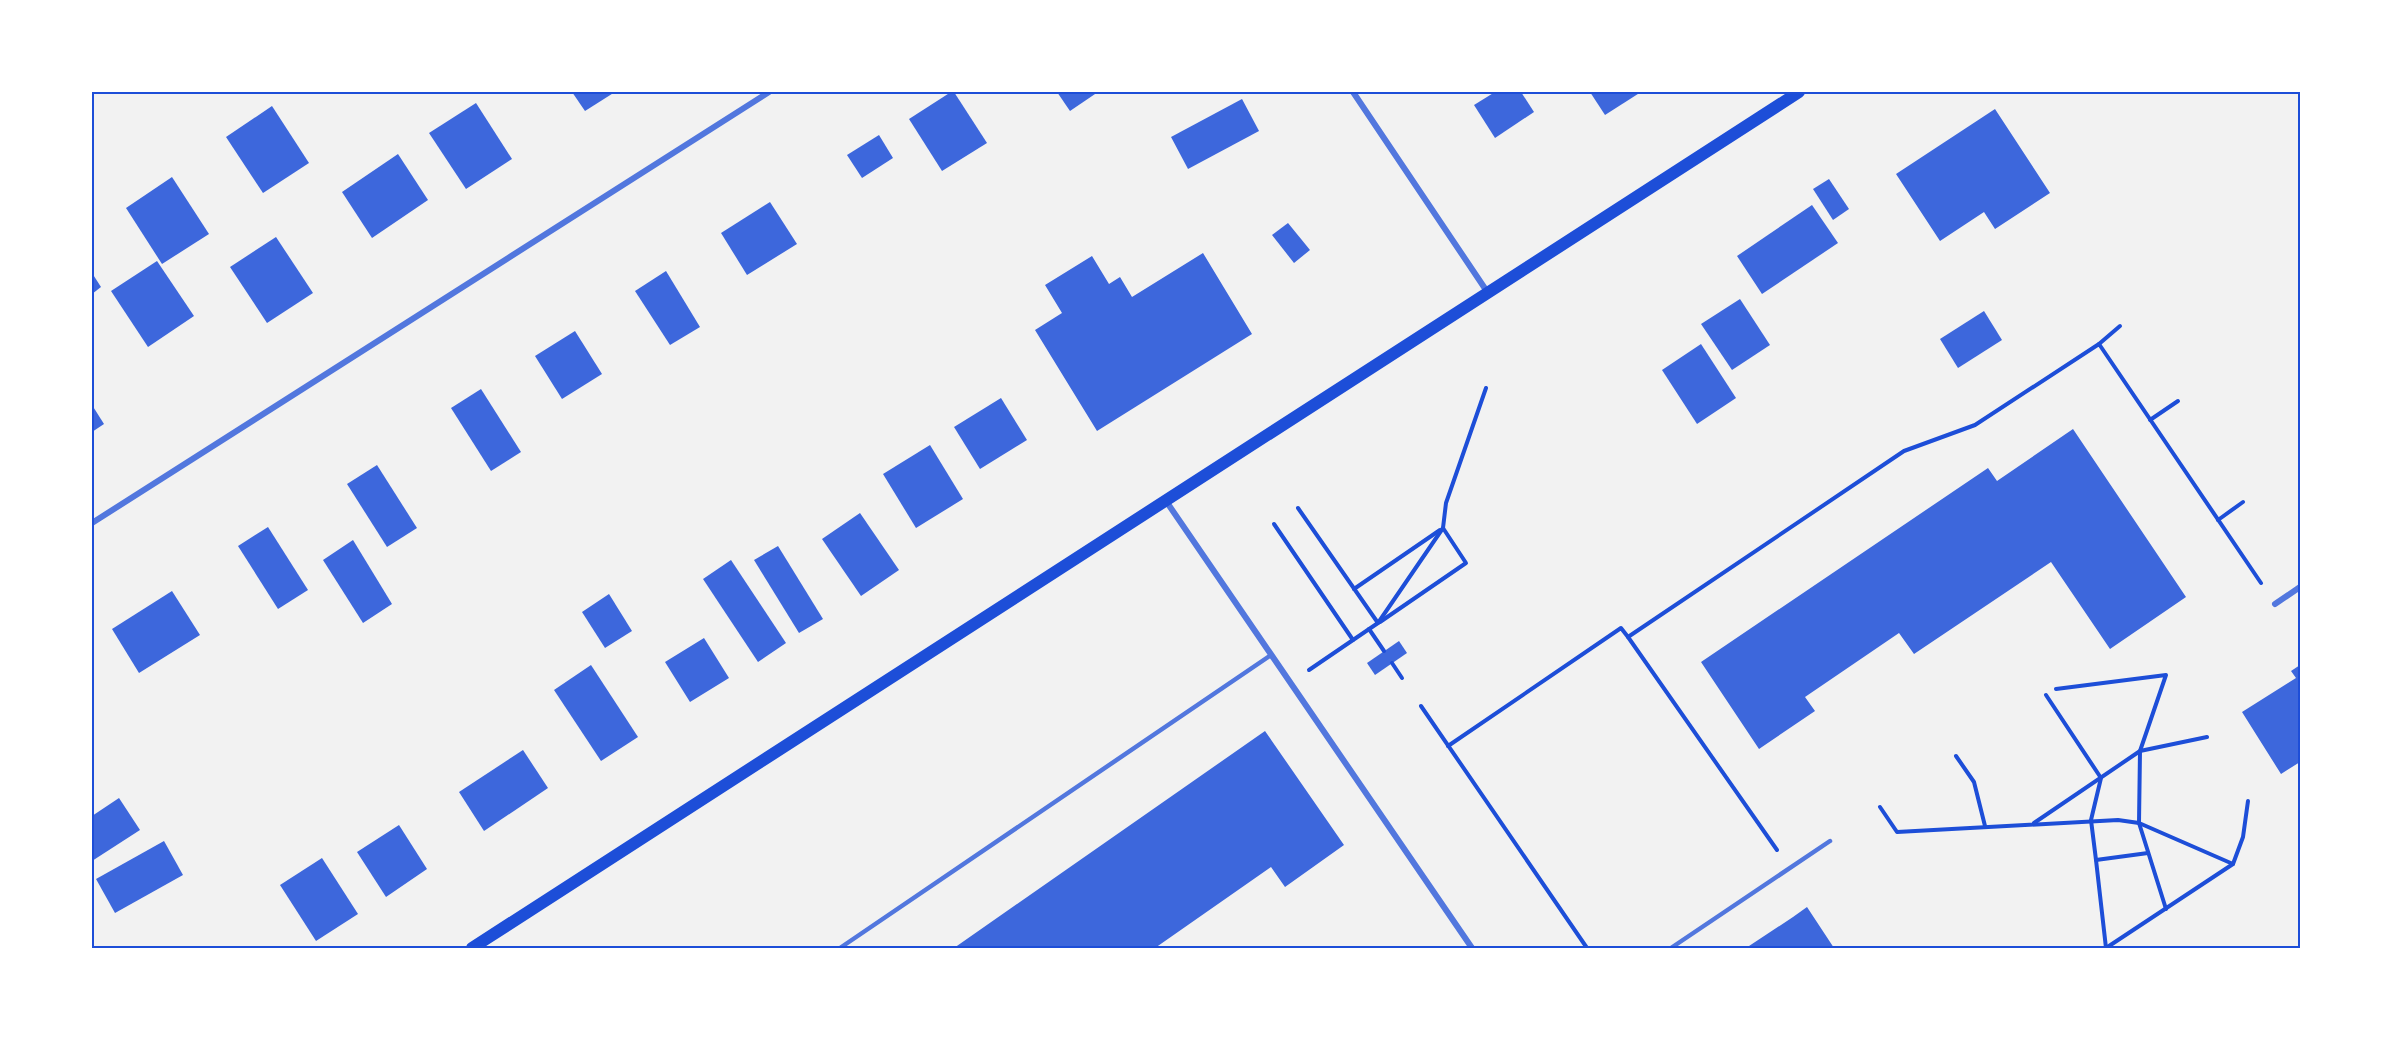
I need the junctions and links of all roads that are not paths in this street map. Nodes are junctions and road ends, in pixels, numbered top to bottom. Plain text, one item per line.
1 (769, 92) edge
2 (1353, 92) edge
3 (1799, 92) edge
4 (1488, 293) junction
5 (1165, 500) junction
6 (92, 523) edge
7 (2301, 587) edge
8 (2275, 604) road end
9 (1271, 655) junction
10 (1830, 841) dead end
11 (472, 948) edge
12 (840, 948) edge
13 (1472, 948) edge
14 (1671, 948) edge

1 - 6 street
2 - 4 street
3 - 4 main road
4 - 5 main road
5 - 9 street
5 - 11 main road
7 - 8 street
9 - 12 lane
9 - 13 street
10 - 14 lane

